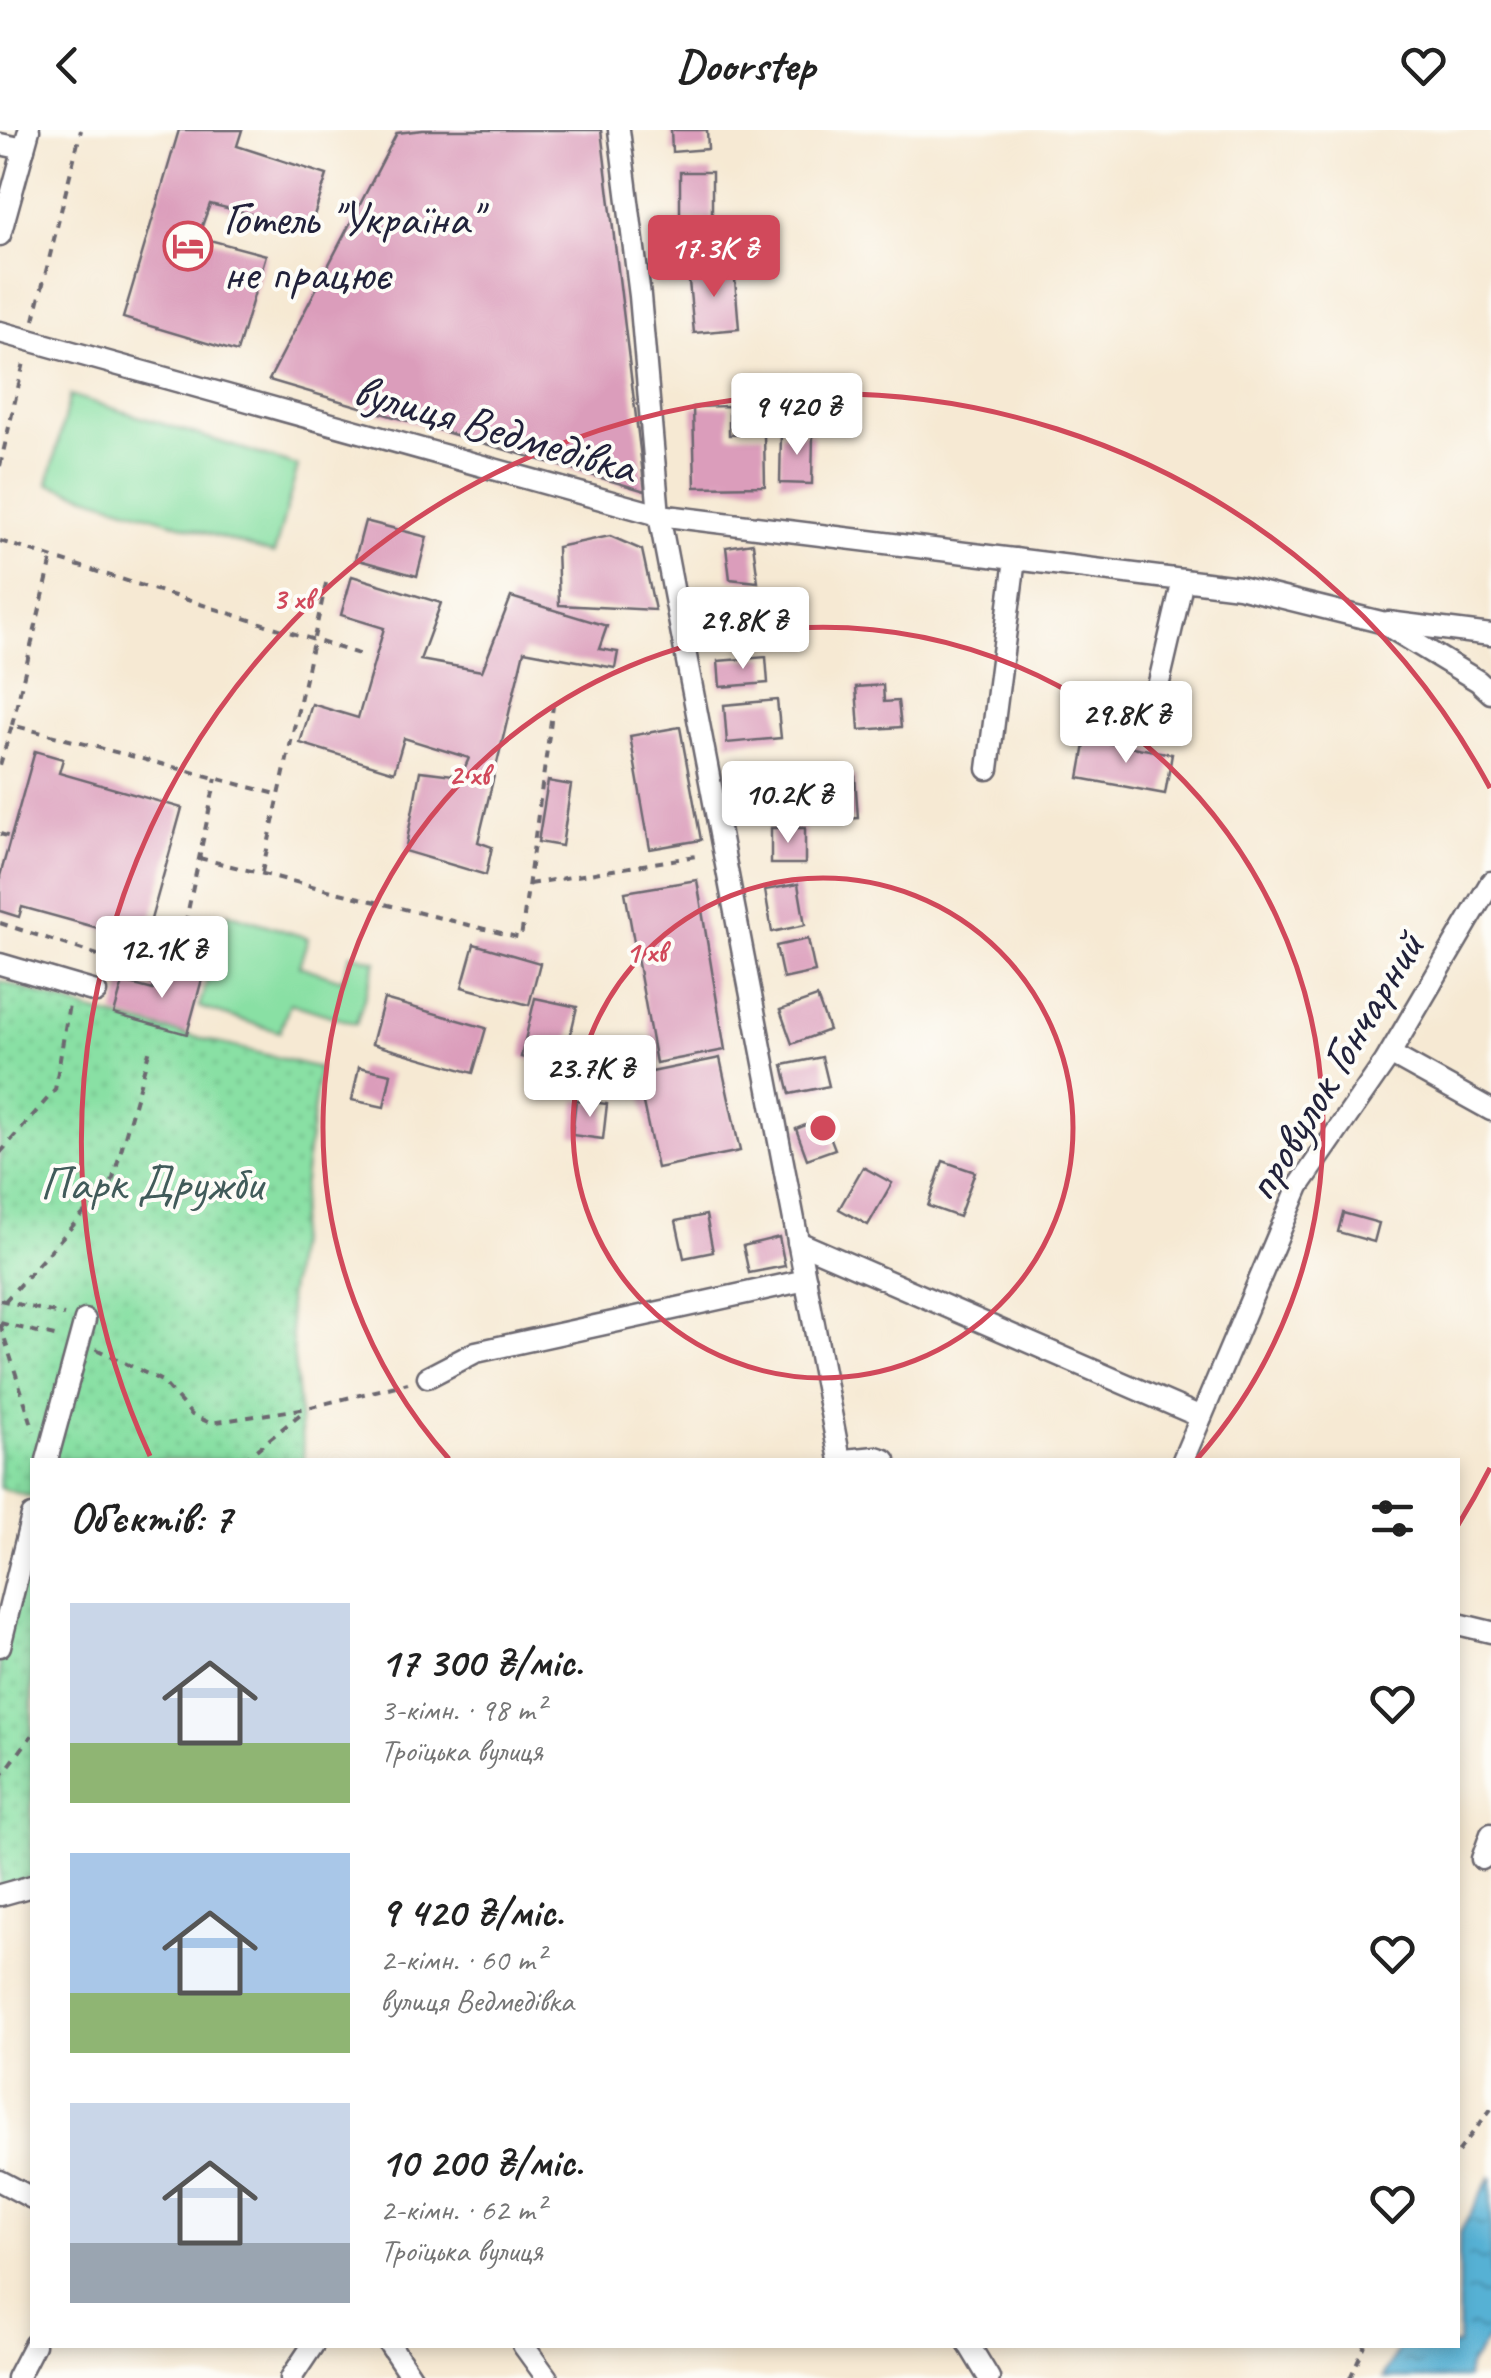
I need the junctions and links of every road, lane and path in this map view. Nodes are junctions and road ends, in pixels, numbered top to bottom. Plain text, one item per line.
1 (80, 130) edge
2 (618, 130) edge
3 (26, 140) edge
4 (0, 144) edge
5 (0, 235) edge
6 (0, 332) edge
7 (29, 340) junction
8 (0, 466) edge
9 (659, 515) junction
10 (0, 541) edge
11 (52, 557) junction
12 (1015, 559) junction
13 (326, 579) dead end
14 (1183, 580) junction
15 (1381, 622) junction
16 (1491, 634) edge
17 (314, 638) junction
18 (362, 655) dead end
19 (1491, 693) edge
20 (553, 706) dead end
21 (1153, 708) dead end
22 (12, 724) junction
23 (0, 765) edge
24 (988, 769) dead end
25 (216, 778) junction
26 (280, 795) junction
27 (0, 834) edge
28 (11, 837) dead end
29 (705, 855) dead end
30 (199, 858) junction
31 (262, 874) junction
32 (1491, 882) edge
33 (529, 884) junction
34 (0, 923) edge
35 (0, 964) edge
36 (73, 985) junction
37 (96, 992) dead end
38 (151, 1045) dead end
39 (1390, 1054) junction
40 (1491, 1110) edge
41 (0, 1153) edge
42 (798, 1242) junction
43 (806, 1280) junction
44 (3, 1301) edge
45 (86, 1320) joint
46 (0, 1324) edge
47 (82, 1342) junction
48 (428, 1377) joint
49 (307, 1408) junction
50 (1201, 1418) junction
51 (48, 1455) edge
52 (246, 1458) edge
53 (843, 1458) edge
54 (1184, 1458) edge
55 (30, 1524) edge
56 (1460, 1624) edge
57 (1491, 1632) edge
58 (0, 1646) edge
59 (30, 1738) edge
60 (0, 1778) edge
61 (1491, 1834) edge
62 (1482, 1859) dead end
63 (30, 1887) edge
64 (0, 1895) edge
65 (1491, 2109) edge
66 (1460, 2149) edge
67 (0, 2181) edge
68 (30, 2197) edge
69 (32, 2348) edge
70 (311, 2348) edge
71 (392, 2348) edge
72 (525, 2348) edge
73 (971, 2348) edge
74 (1365, 2348) edge
75 (17, 2378) edge
76 (290, 2378) edge
77 (412, 2378) edge
78 (547, 2378) edge
79 (988, 2378) edge
80 (1350, 2378) edge

1 - 7 path
2 - 9 street
3 - 4 street
3 - 5 street
6 - 7 street, вулиця Ведмедівка
7 - 8 path
7 - 9 street, вулиця Ведмедівка
9 - 12 street, вулиця Ведмедівка
9 - 42 street
10 - 11 path
11 - 17 path
11 - 22 path
12 - 14 street, вулиця Ведмедівка
12 - 24 street
13 - 17 path
14 - 15 street, вулиця Ведмедівка
14 - 21 street
15 - 16 street
15 - 19 street, вулиця Ведмедівка
17 - 18 path
17 - 26 path
20 - 33 path
22 - 23 path
22 - 25 path
25 - 26 path
25 - 30 path
26 - 31 path
27 - 28 path
29 - 33 path
30 - 31 path
30 - 34 path
31 - 33 path
32 - 39 street, провулок Гончарний
35 - 36 street
36 - 37 street
36 - 41 path
38 - 44 path
39 - 40 street
39 - 50 street, провулок Гончарний
42 - 43 street
42 - 50 street
43 - 48 street
43 - 53 street
44 - 45 path
45 - 47 street
46 - 47 path
46 - 51 path
47 - 49 path
47 - 51 street
48 - 49 path
49 - 52 path
50 - 54 street, провулок Гончарний
55 - 58 street
56 - 57 street
59 - 60 path
61 - 62 street
63 - 64 street
65 - 66 path
67 - 68 street
69 - 75 street
70 - 76 street
71 - 77 street
72 - 78 street
73 - 79 street
74 - 80 path

